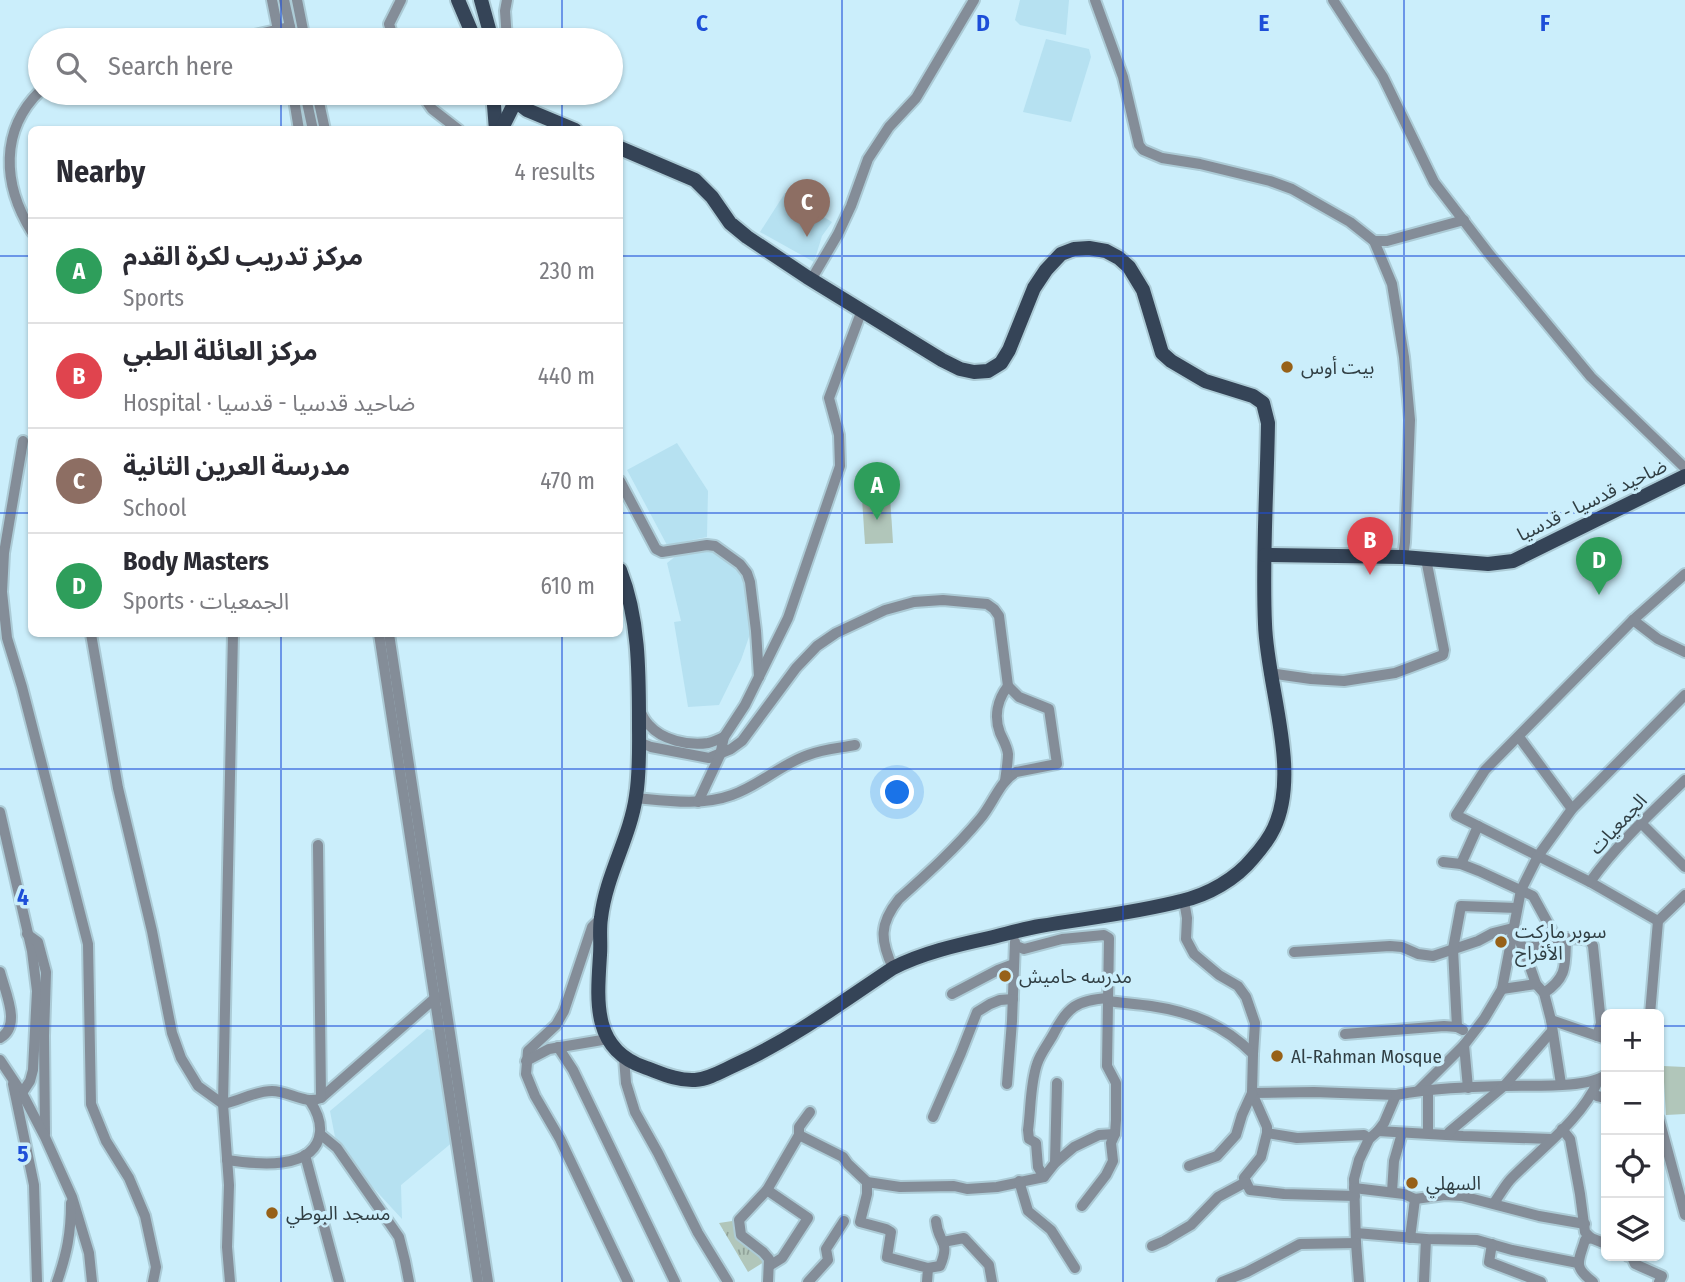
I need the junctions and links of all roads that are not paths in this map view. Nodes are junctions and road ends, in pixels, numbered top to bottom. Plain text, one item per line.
1 (272, 0) edge
2 (284, 0) edge
3 (297, 0) edge
4 (401, 0) edge
5 (458, 0) edge
6 (481, 0) edge
7 (507, 0) edge
8 (974, 0) edge
9 (1096, 0) edge
10 (1333, 0) edge
11 (282, 28) edge
12 (283, 28) edge
13 (303, 28) edge
14 (390, 28) edge
15 (470, 28) edge
16 (489, 28) edge
17 (506, 28) edge
18 (28, 102) edge
19 (295, 105) edge
20 (308, 105) edge
21 (320, 105) edge
22 (429, 105) edge
23 (495, 105) edge
24 (508, 105) edge
25 (522, 105) edge
26 (298, 126) edge
27 (312, 126) edge
28 (324, 126) edge
29 (453, 126) edge
30 (497, 126) edge
31 (500, 126) edge
32 (565, 126) edge
33 (623, 149) edge
34 (1464, 220) junction
35 (28, 226) edge
36 (1374, 241) junction
37 (811, 280) junction
38 (862, 310) junction
39 (23, 441) dead end
40 (1685, 468) edge
41 (1685, 476) edge
42 (623, 487) edge
43 (1265, 555) junction
44 (1403, 557) junction
45 (1426, 558) junction
46 (1685, 574) edge
47 (623, 578) edge
48 (1633, 620) junction
49 (92, 637) edge
50 (233, 637) edge
51 (379, 637) edge
52 (389, 637) edge
53 (1685, 652) edge
54 (1269, 673) junction
55 (760, 677) junction
56 (1008, 686) junction
57 (1684, 698) edge
58 (639, 709) junction
59 (724, 737) junction
60 (1519, 737) junction
61 (639, 742) junction
62 (855, 745) dead end
63 (720, 755) junction
64 (1685, 780) edge
65 (1005, 781) junction
66 (636, 797) junction
67 (698, 802) junction
68 (1572, 809) junction
69 (0, 811) edge
70 (1641, 823) junction
71 (1478, 826) junction
72 (318, 845) dead end
73 (1538, 856) junction
74 (1443, 862) dead end
75 (1461, 864) junction
76 (1685, 867) edge
77 (1590, 882) junction
78 (1521, 890) junction
79 (1685, 895) edge
80 (1184, 901) junction
81 (1517, 908) junction
82 (1658, 920) junction
83 (601, 921) junction
84 (1513, 928) junction
85 (27, 934) junction
86 (1561, 938) junction
87 (1014, 940) junction
88 (1453, 949) junction
89 (1524, 950) junction
90 (1294, 952) dead end
91 (1014, 964) junction
92 (893, 968) junction
93 (0, 972) edge
94 (1536, 984) junction
95 (1502, 989) junction
96 (1544, 993) junction
97 (951, 994) dead end
98 (439, 998) junction
99 (1013, 999) junction
100 (1108, 1000) junction
101 (1650, 1009) edge
102 (1601, 1023) edge
103 (1552, 1025) junction
104 (1457, 1027) junction
105 (1345, 1034) dead end
106 (1471, 1035) junction
107 (0, 1038) edge
108 (1601, 1038) edge
109 (608, 1039) junction
110 (1464, 1045) junction
111 (558, 1047) junction
112 (1253, 1054) junction
113 (624, 1058) junction
114 (0, 1060) edge
115 (526, 1061) junction
116 (1601, 1078) edge
117 (12, 1079) junction
118 (1601, 1080) edge
119 (1058, 1083) dead end
120 (1007, 1084) dead end
121 (1561, 1084) junction
122 (1504, 1086) junction
123 (1468, 1088) junction
124 (1423, 1090) junction
125 (22, 1093) junction
126 (1252, 1093) junction
127 (1592, 1093) junction
128 (1396, 1095) junction
129 (1601, 1097) edge
130 (315, 1099) junction
131 (223, 1104) junction
132 (810, 1112) dead end
133 (933, 1117) dead end
134 (1562, 1129) junction
135 (1378, 1131) junction
136 (320, 1133) junction
137 (1268, 1133) junction
138 (1402, 1133) junction
139 (1429, 1133) junction
140 (1115, 1134) junction
141 (799, 1135) junction
142 (1449, 1135) junction
143 (45, 1137) junction
144 (1369, 1139) junction
145 (1552, 1139) junction
146 (305, 1155) junction
147 (1664, 1158) edge
148 (228, 1160) junction
149 (1055, 1163) junction
150 (1189, 1166) dead end
151 (1044, 1177) junction
152 (1019, 1181) junction
153 (867, 1182) junction
154 (1246, 1182) junction
155 (767, 1190) junction
156 (1354, 1192) junction
157 (1392, 1192) junction
158 (72, 1196) junction
159 (1415, 1199) junction
160 (1494, 1203) junction
161 (1082, 1206) dead end
162 (1685, 1215) edge
163 (844, 1221) dead end
164 (936, 1221) dead end
165 (1585, 1224) junction
166 (1356, 1238) junction
167 (1410, 1238) junction
168 (1591, 1238) junction
169 (1426, 1239) junction
170 (943, 1242) junction
171 (1601, 1242) edge
172 (1492, 1244) junction
173 (1152, 1245) dead end
174 (1644, 1262) edge
175 (1578, 1263) junction
176 (769, 1266) junction
177 (928, 1268) junction
178 (1074, 1268) dead end
179 (37, 1282) edge
180 (57, 1282) edge
181 (92, 1282) edge
182 (153, 1282) edge
183 (230, 1282) edge
184 (340, 1282) edge
185 (409, 1282) edge
186 (478, 1282) edge
187 (488, 1282) edge
188 (628, 1282) edge
189 (674, 1282) edge
190 (728, 1282) edge
191 (768, 1282) edge
192 (808, 1282) edge
193 (927, 1282) edge
194 (992, 1282) edge
195 (1222, 1282) edge
196 (1359, 1282) edge
197 (1424, 1282) edge
198 (1541, 1282) edge
199 (1592, 1282) edge
200 (1659, 1282) edge

1 - 11 street
2 - 12 street
3 - 13 street
4 - 14 street
5 - 15 main road
6 - 16 main road
7 - 17 street
8 - 37 street
9 - 36 street
10 - 34 street
18 - 35 street
19 - 26 street
20 - 27 street
21 - 28 street
22 - 29 street
23 - 30 main road
24 - 31 main road
25 - 32 main road
33 - 37 main road
34 - 36 street
34 - 40 street
36 - 44 street
37 - 38 main road
38 - 43 main road
38 - 55 street
39 - 182 street
41 - 45 main road, ضاحيد قدسيا - قدسيا
42 - 55 street
43 - 44 main road, ضاحيد قدسيا - قدسيا
43 - 54 main road
44 - 45 main road, ضاحيد قدسيا - قدسيا
45 - 54 street
46 - 48 street
47 - 58 main road
48 - 53 street
48 - 60 street
49 - 131 street
50 - 131 street
51 - 98 street
52 - 98 street
54 - 80 main road
55 - 59 street
56 - 63 street
56 - 65 street
56 - 65 street
57 - 68 street
58 - 59 street
58 - 61 main road
59 - 63 street
60 - 68 street
60 - 71 street
61 - 63 street
61 - 66 main road
62 - 67 street
63 - 67 street
64 - 70 street, الجمعيات
65 - 92 street
66 - 67 street
66 - 83 main road
68 - 73 street
69 - 85 street
70 - 76 street
70 - 77 street, الجمعيات
71 - 73 street, الجمعيات
71 - 75 street
72 - 130 street
73 - 77 street, الجمعيات
73 - 78 street
74 - 75 street
75 - 78 street
77 - 82 street
78 - 81 street
78 - 86 street
79 - 82 street
80 - 87 main road
80 - 112 street
81 - 84 street
81 - 88 street
82 - 101 street
83 - 109 main road
83 - 115 street
84 - 88 street
84 - 89 street
84 - 95 street
85 - 125 street
85 - 143 street
86 - 89 street
86 - 96 street
86 - 102 street
87 - 91 street
87 - 92 main road
87 - 100 street
88 - 90 street
88 - 104 street
89 - 94 street
91 - 97 street
91 - 99 street
92 - 113 main road
93 - 107 street
94 - 95 street
94 - 96 street
95 - 106 street
96 - 103 street
98 - 130 street
98 - 186 street
98 - 187 street
99 - 120 street
99 - 133 street
100 - 112 street
100 - 140 street
100 - 151 street
103 - 108 street
103 - 121 street
103 - 122 street
104 - 105 street
104 - 106 street
106 - 110 street
109 - 111 street
109 - 113 main road
110 - 123 street
110 - 124 street
111 - 115 street
111 - 189 street
112 - 126 street
113 - 190 street
114 - 117 street
115 - 188 street
116 - 121 street
117 - 125 street
117 - 179 street
118 - 127 street
119 - 149 street
121 - 122 street
122 - 123 street
122 - 142 street
123 - 124 street
124 - 128 street
124 - 139 street
125 - 143 street
126 - 128 street
126 - 137 street
126 - 150 street
127 - 129 street
127 - 134 street
128 - 135 street
130 - 131 street
130 - 136 street
131 - 148 street
132 - 141 street
134 - 145 street
134 - 165 street
135 - 138 street
135 - 144 street
136 - 146 street
136 - 185 street
137 - 144 street
137 - 154 street
138 - 139 street
138 - 157 street
139 - 142 street
140 - 149 street
140 - 161 street
141 - 153 street
141 - 155 street
142 - 145 street
143 - 158 street
144 - 156 street
145 - 160 street
146 - 148 street
146 - 184 street
147 - 162 street
148 - 183 street
149 - 151 street
151 - 152 street
152 - 153 street
152 - 178 street
153 - 177 street
154 - 156 street
154 - 173 street
155 - 176 street
155 - 176 street
156 - 157 street
156 - 166 street
157 - 159 street
158 - 180 street
158 - 181 street
159 - 160 street
159 - 167 street
160 - 165 street
163 - 192 street
164 - 170 street
165 - 168 street
166 - 167 street
166 - 195 street
166 - 196 street
167 - 169 street
168 - 171 street
168 - 175 street
169 - 172 street
169 - 197 street
170 - 177 street
170 - 194 street
172 - 175 street
172 - 198 street
174 - 200 street
175 - 199 street
176 - 191 street
177 - 193 street

